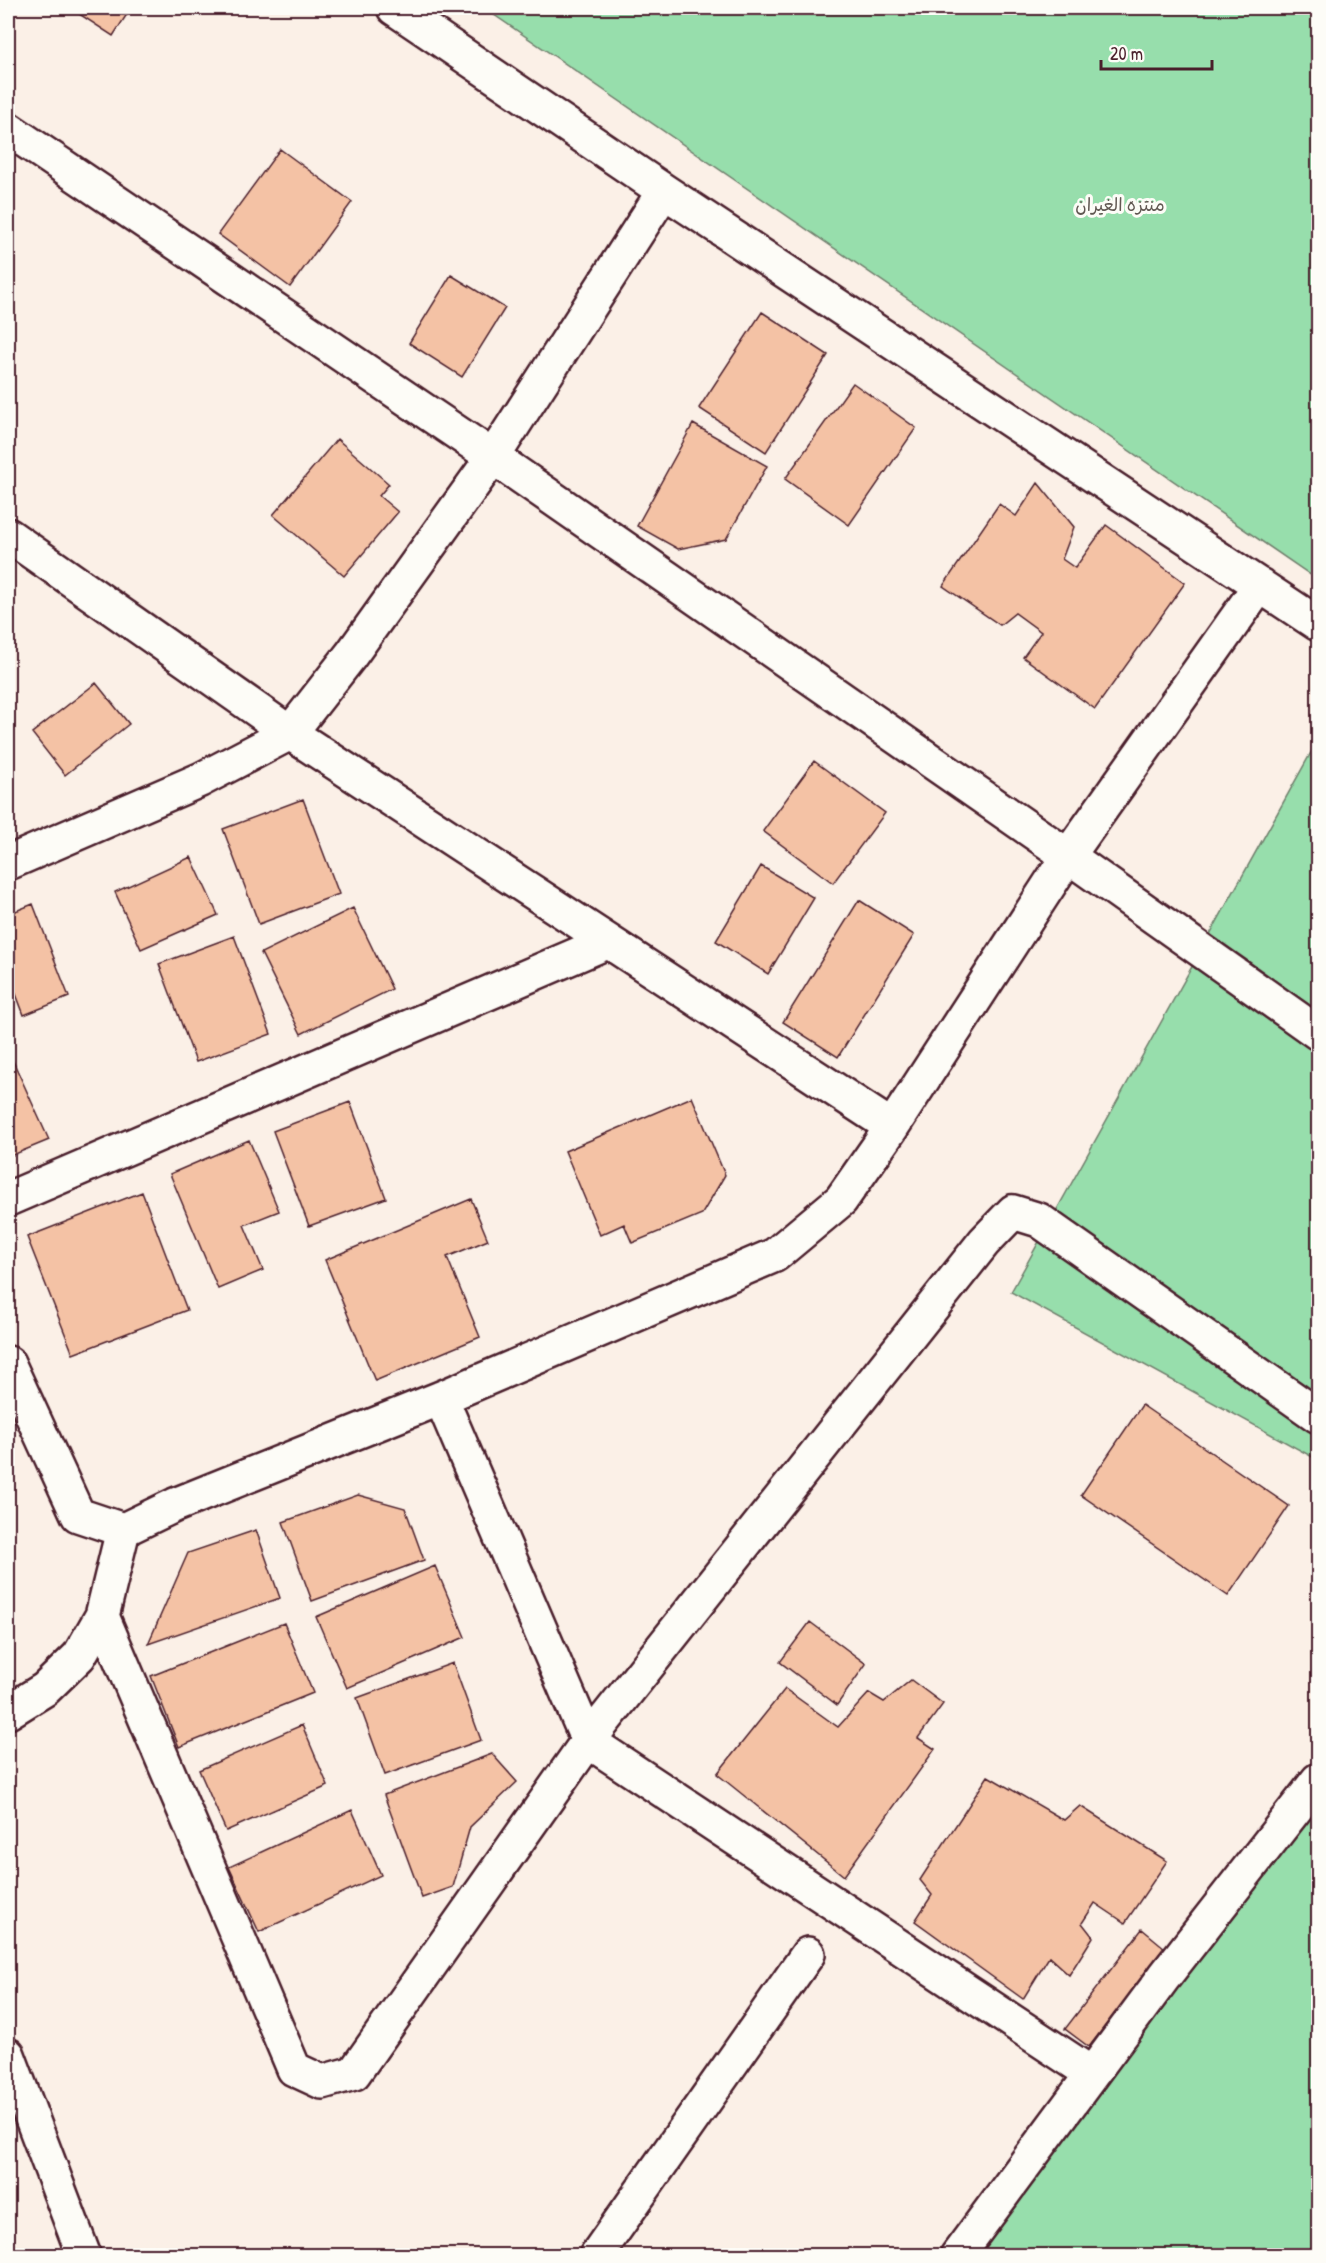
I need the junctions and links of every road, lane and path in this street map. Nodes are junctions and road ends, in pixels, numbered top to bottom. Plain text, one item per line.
1 (394, 8) edge
2 (8, 129) edge
3 (664, 191) junction
4 (493, 457) junction
5 (8, 535) edge
6 (1260, 585) junction
7 (1318, 624) edge
8 (290, 734) junction
9 (1068, 856) junction
10 (8, 863) edge
11 (608, 942) junction
12 (1318, 1033) edge
13 (892, 1127) junction
14 (8, 1200) edge
15 (8, 1363) edge
16 (441, 1398) junction
17 (1318, 1416) edge
18 (123, 1530) junction
19 (102, 1616) junction
20 (8, 1712) edge
21 (588, 1741) junction
22 (1318, 1780) edge
23 (808, 1954) dead end
24 (8, 2055) edge
25 (1092, 2074) junction
26 (84, 2256) edge
27 (596, 2256) edge
28 (957, 2256) edge

1 - 3 street
2 - 4 street
3 - 4 street
3 - 6 street
4 - 8 street
4 - 9 street
5 - 8 street
6 - 7 street
6 - 9 street
8 - 10 street
8 - 11 street
9 - 12 street
9 - 13 street
11 - 13 street
11 - 14 street
13 - 16 street
15 - 18 street
16 - 18 street
16 - 21 street
17 - 21 street
18 - 19 street
19 - 20 street
19 - 21 street
21 - 25 street
22 - 25 street
23 - 27 street
24 - 26 street
25 - 28 street

